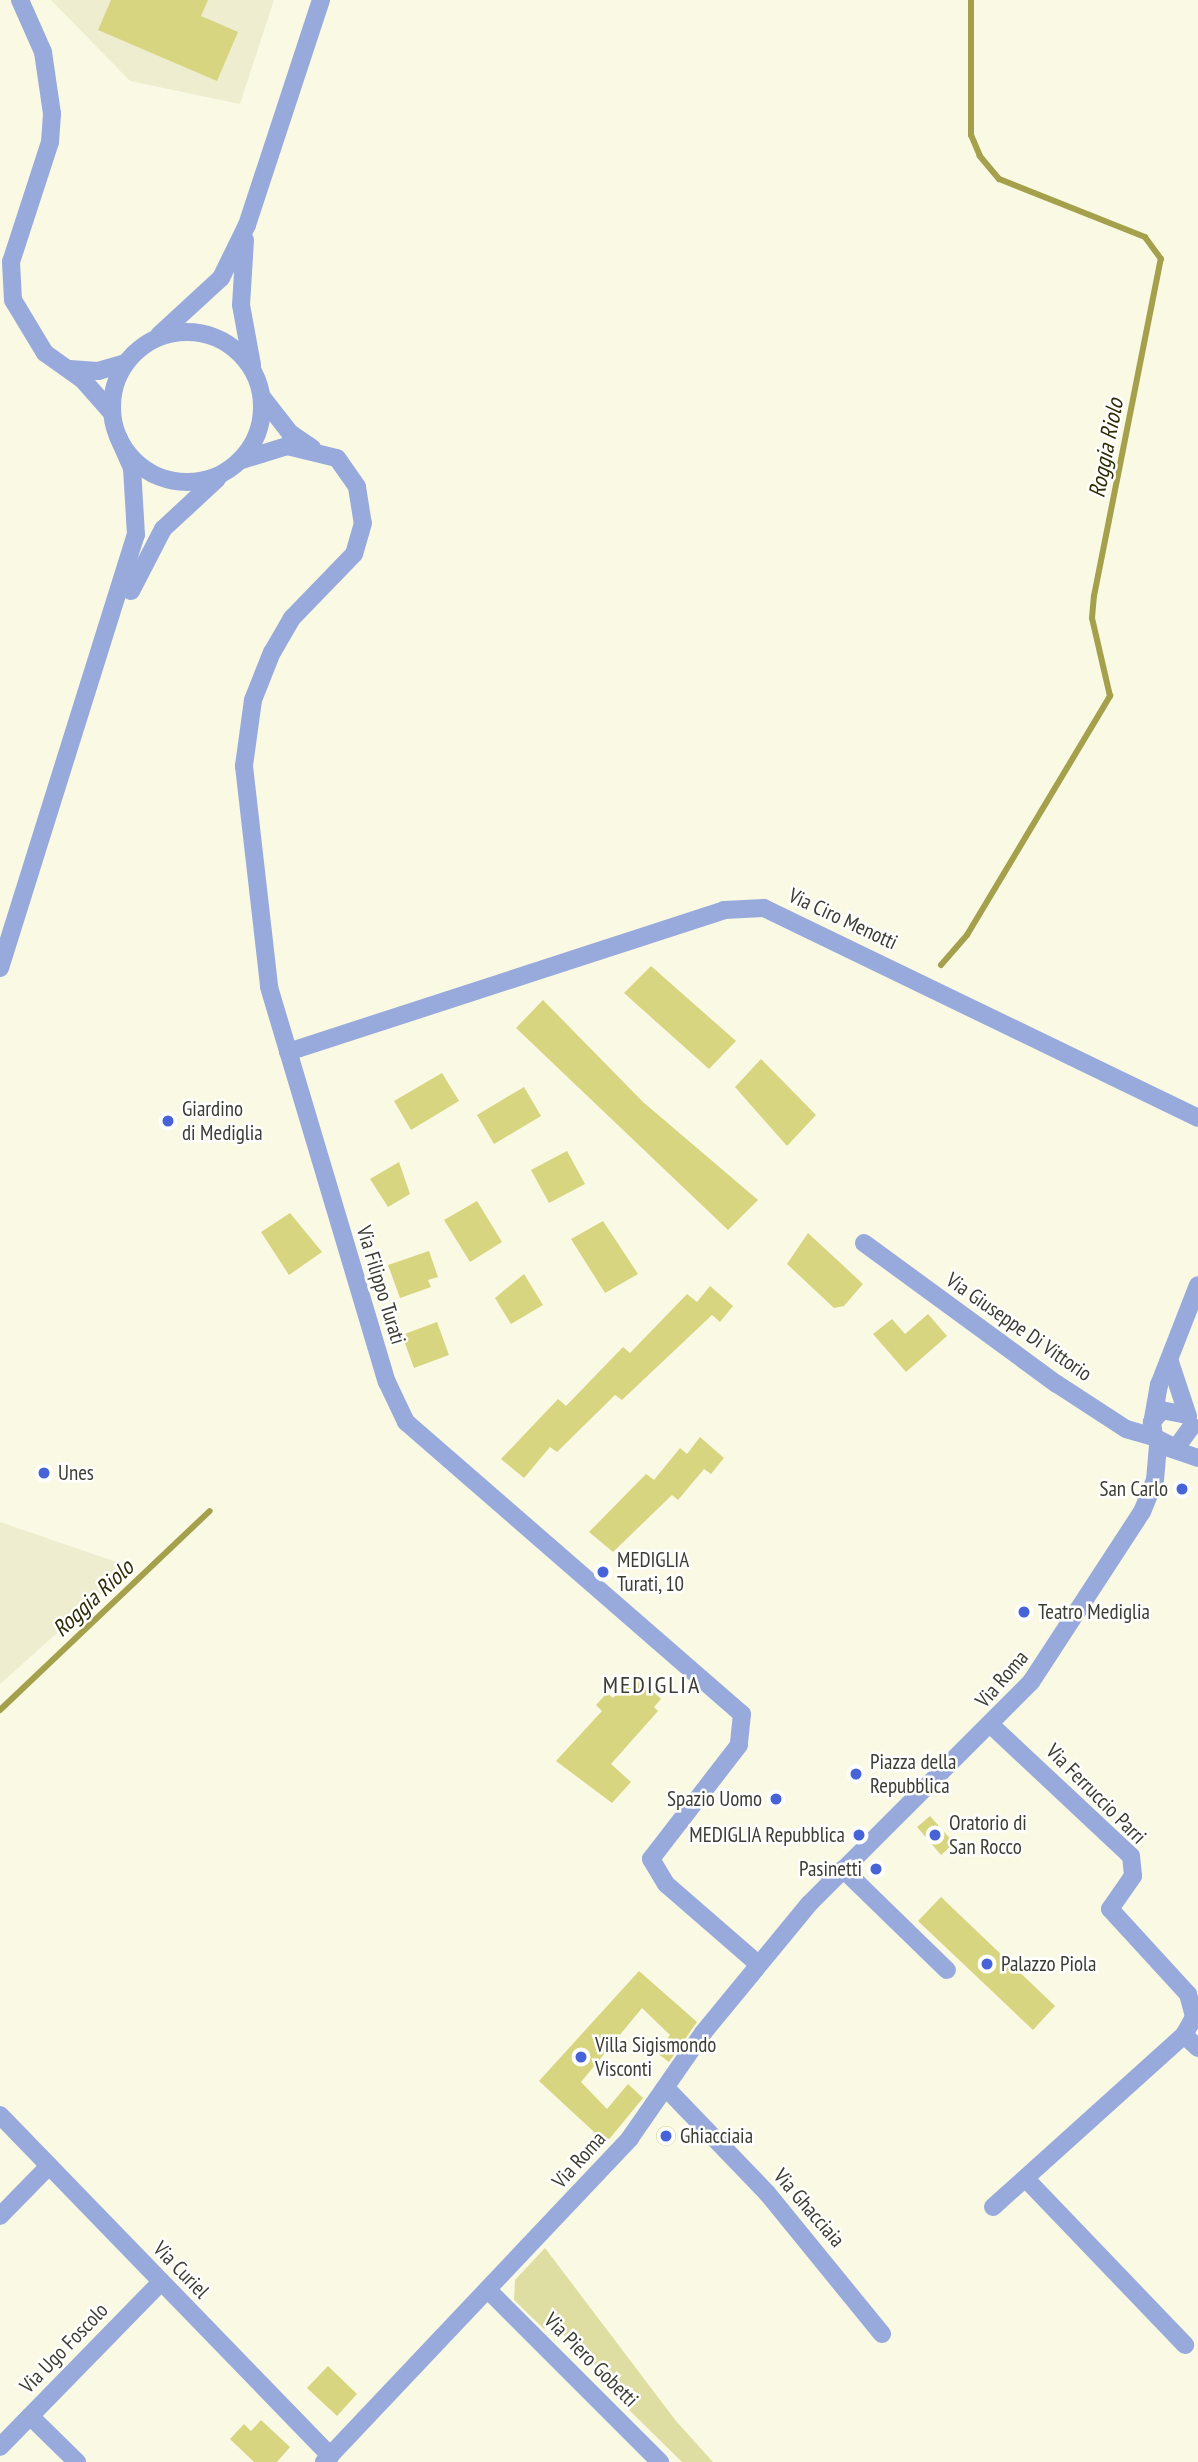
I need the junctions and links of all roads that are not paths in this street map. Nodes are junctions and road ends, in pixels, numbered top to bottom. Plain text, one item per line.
1 (321, 0) edge
2 (26, 3) edge
3 (247, 225) junction
4 (148, 343) junction
5 (125, 363) junction
6 (70, 369) junction
7 (254, 372) junction
8 (262, 397) junction
9 (112, 413) junction
10 (118, 437) junction
11 (315, 450) junction
12 (235, 465) junction
13 (103, 651) junction
14 (0, 968) edge
15 (288, 1052) junction
16 (1198, 1118) edge
17 (864, 1243) dead end
18 (1198, 1285) edge
19 (1170, 1362) junction
20 (1192, 1428) edge
21 (1157, 1438) junction
22 (1198, 1458) edge
23 (992, 1726) junction
24 (843, 1869) junction
25 (758, 1964) junction
26 (947, 1970) dead end
27 (1184, 2035) junction
28 (1198, 2048) edge
29 (666, 2088) junction
30 (0, 2115) edge
31 (49, 2166) junction
32 (1026, 2179) junction
33 (993, 2207) dead end
34 (0, 2216) edge
35 (162, 2282) junction
36 (489, 2291) junction
37 (882, 2334) dead end
38 (1185, 2345) dead end
39 (30, 2416) junction
40 (0, 2446) edge
41 (327, 2459) edge
42 (77, 2462) edge
43 (660, 2462) edge

1 - 3 street
2 - 6 street
3 - 4 street
3 - 7 street
4 - 5 street
4 - 7 street
5 - 6 street
5 - 9 street
6 - 9 street
7 - 8 street
8 - 11 street, Via Filippo Turati
8 - 12 street
9 - 10 street
10 - 12 street
10 - 13 street
11 - 12 street, Via Filippo Turati
11 - 15 street, Via Filippo Turati
12 - 13 street
13 - 14 street
15 - 16 street, Via Ciro Menotti
15 - 25 street, Via Filippo Turati
17 - 21 street, Via Giuseppe Di Vittorio
18 - 19 street, Via Roma
19 - 20 street
19 - 21 street, Via Roma
20 - 21 street
20 - 21 street
21 - 22 street, Via Giuseppe Di Vittorio
21 - 23 street, Via Roma
23 - 24 street, Via Roma
23 - 27 street, Via Ferruccio Parri
24 - 25 street, Via Roma
24 - 26 street
25 - 29 street, Via Roma
27 - 28 street
27 - 32 street
29 - 36 street, Via Roma
29 - 37 street, Via Ghacciaia
30 - 31 street, Via Curiel
31 - 34 street
31 - 35 street, Via Curiel
32 - 33 street
32 - 38 street
35 - 39 street, Via Ugo Foscolo
35 - 41 street, Via Curiel
36 - 41 street, Via Roma
36 - 43 street, Via Piero Gobetti
39 - 40 street, Via Ugo Foscolo
39 - 42 street

